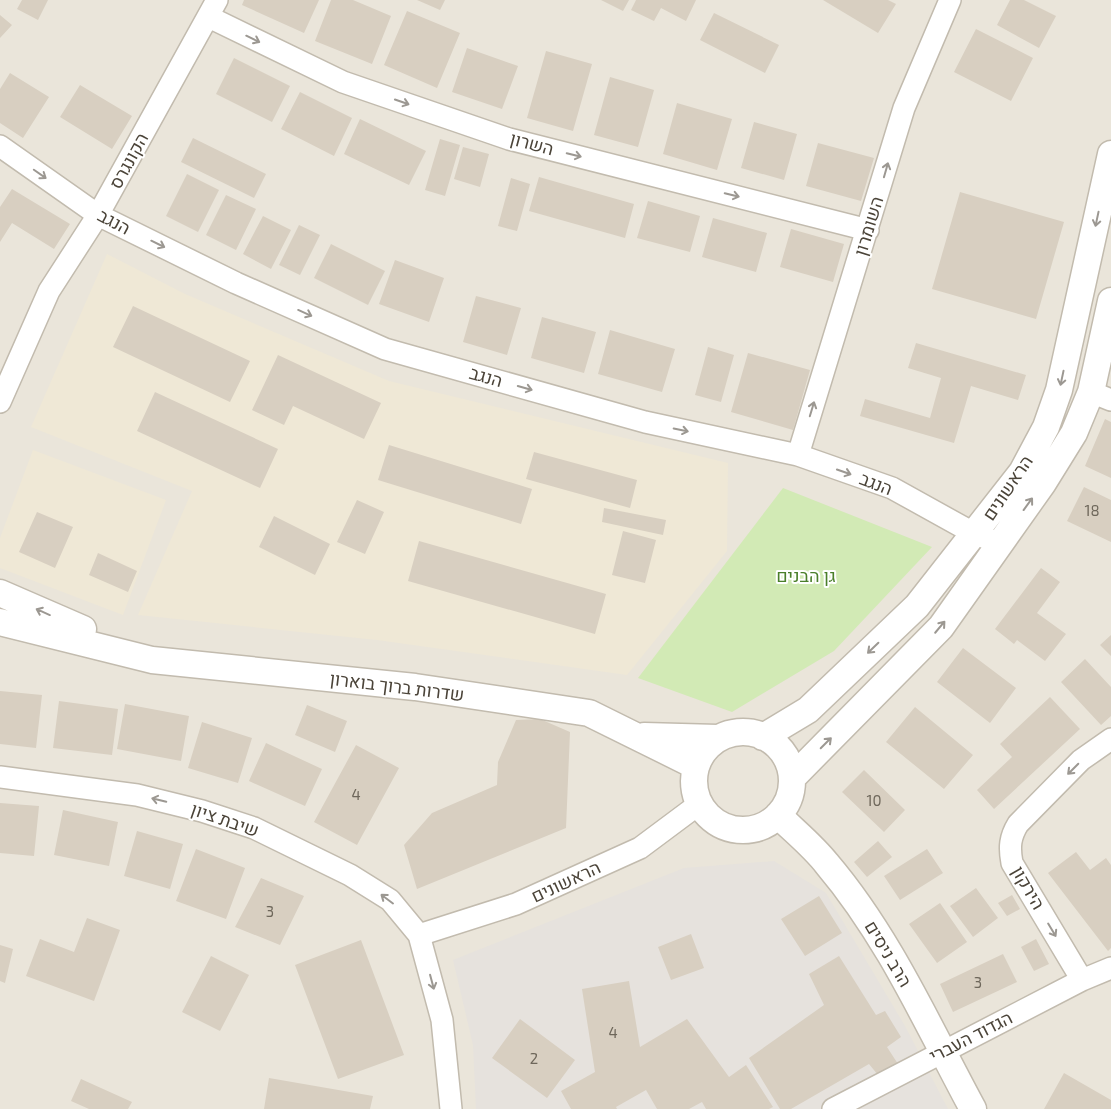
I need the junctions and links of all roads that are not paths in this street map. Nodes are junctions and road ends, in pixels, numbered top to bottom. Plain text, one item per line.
1 (948, 1) edge
2 (213, 9) edge
3 (0, 146) edge
4 (1111, 154) edge
5 (98, 215) junction
6 (868, 230) junction
7 (1111, 301) edge
8 (1101, 396) edge
9 (0, 402) edge
10 (798, 456) junction
11 (987, 538) junction
12 (0, 593) edge
13 (0, 622) edge
14 (152, 660) junction
15 (638, 735) junction
16 (763, 736) junction
17 (718, 738) junction
18 (1111, 739) edge
19 (696, 766) junction
20 (0, 777) edge
21 (792, 778) junction
22 (699, 804) junction
23 (778, 815) junction
24 (420, 935) junction
25 (1111, 968) edge
26 (1082, 980) junction
27 (942, 1052) junction
28 (451, 1109) edge
29 (833, 1109) edge
30 (973, 1109) edge

6 -> 1 street, השומרון
2 - 5 street, הקונגרס
2 -> 6 street, השרון
3 -> 5 street, הנגב
4 -> 11 street, הראשונים
5 - 9 street, הקונגרס
5 -> 10 street, הנגב
10 -> 6 street, השומרון
7 - 8 street, הראשונים
11 -> 8 street, הראשונים
10 -> 11 street, הנגב
11 -> 16 street, הראשונים
21 -> 11 street, הראשונים
14 -> 12 street, שדרות ברוך בוארון
13 - 14 street, שדרות ברוך בוארון
14 - 15 street, שדרות ברוך בוארון
15 - 17 street, שדרות ברוך בוארון
15 - 19 street, שדרות ברוך בוארון
16 - 17 street
16 - 21 street
17 - 19 street
18 -> 26 street, הירקון
19 - 22 street
24 -> 20 street, שיבת ציון
21 - 23 street
22 - 23 street
22 - 24 street, הראשונים
23 - 27 street, הרב ניסים
24 -> 28 street
25 - 26 street, הגדוד העברי
26 - 27 street, הגדוד העברי
27 - 29 street, הגדוד העברי
27 - 30 street, הרב ניסים

